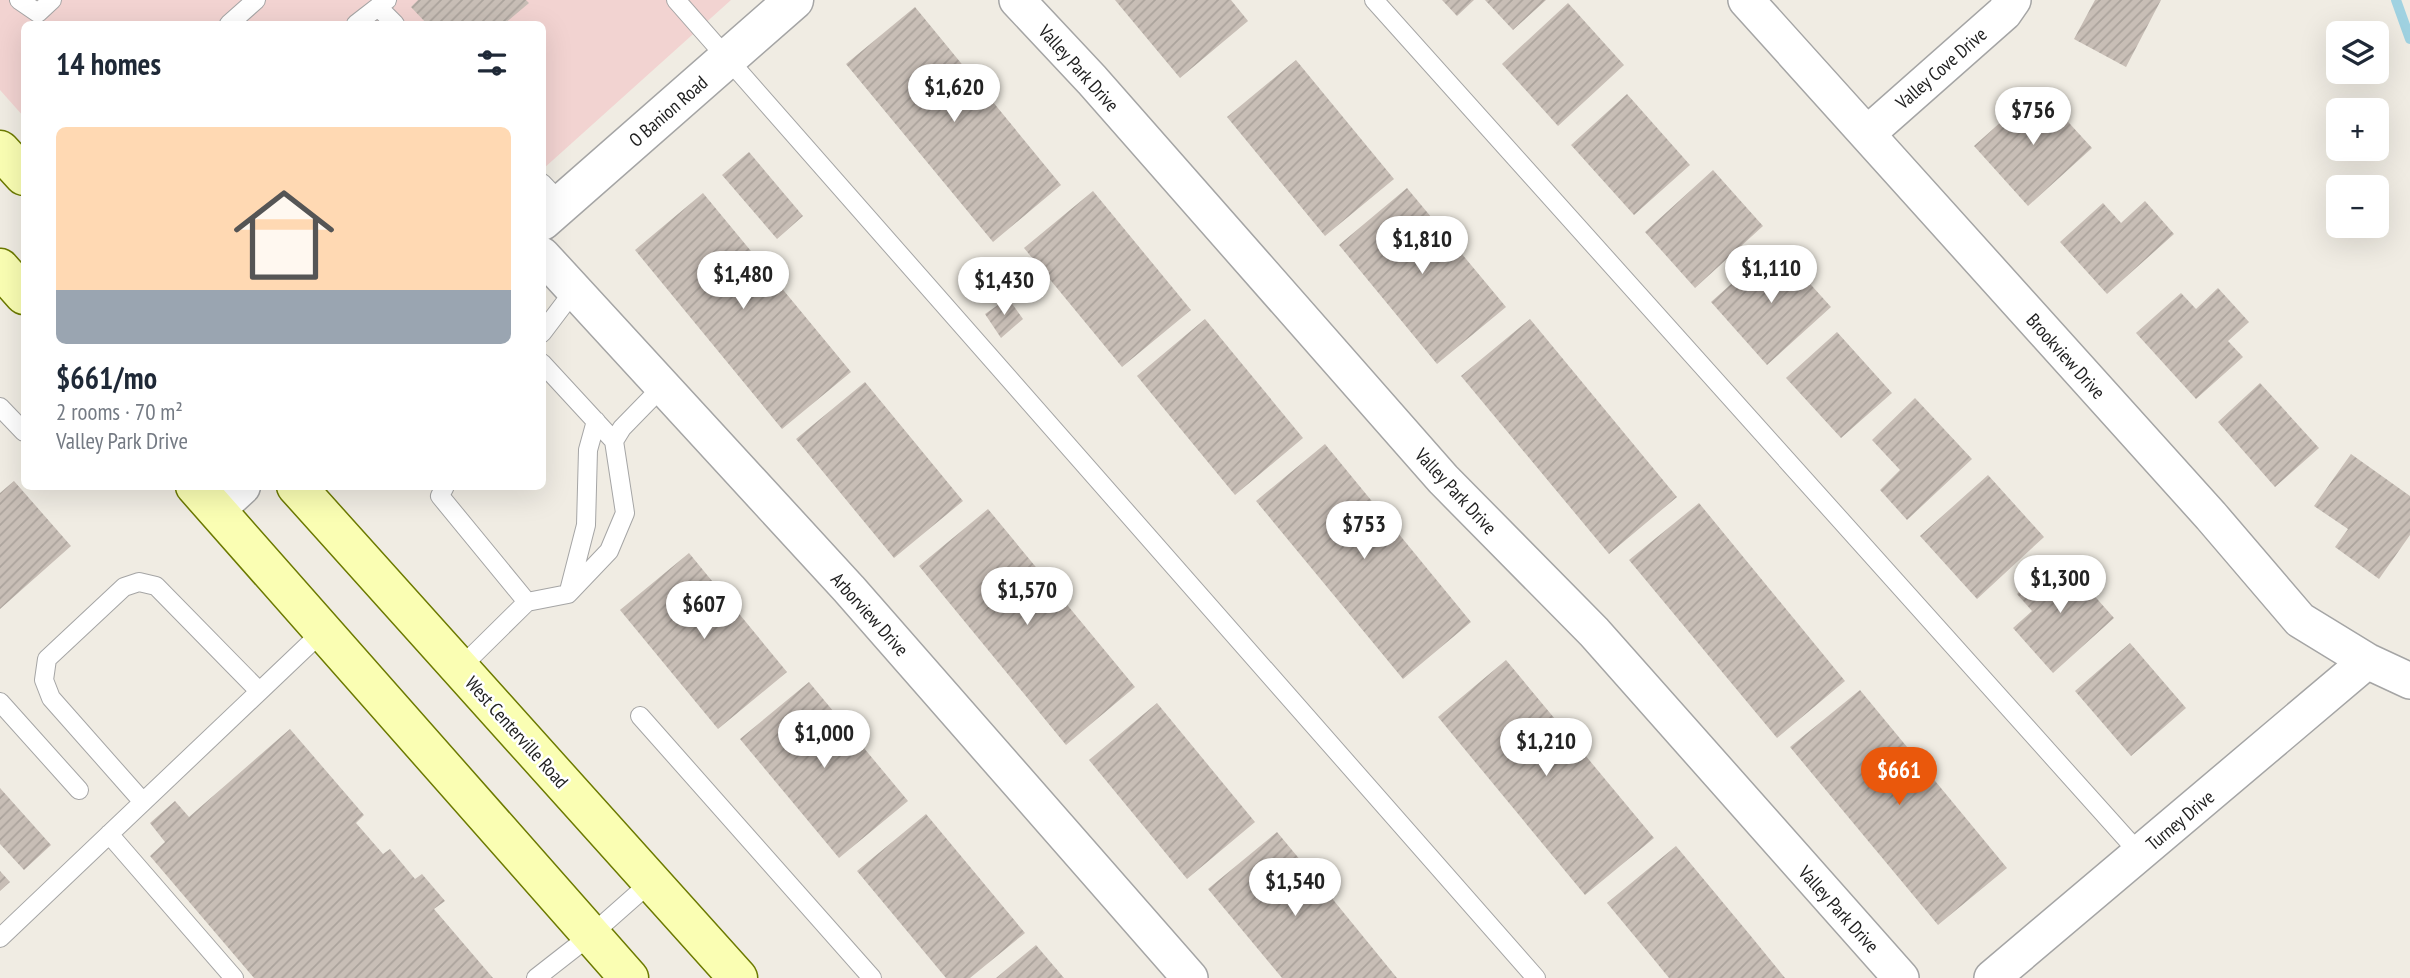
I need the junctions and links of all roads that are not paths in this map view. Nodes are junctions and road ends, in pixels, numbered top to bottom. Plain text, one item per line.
1 (19, 0) edge
2 (52, 0) edge
3 (256, 0) edge
4 (676, 0) edge
5 (794, 0) edge
6 (1017, 0) edge
7 (1374, 0) edge
8 (1746, 0) edge
9 (2013, 0) edge
10 (383, 3) edge
11 (41, 19) edge
12 (232, 21) edge
13 (360, 21) edge
14 (393, 21) edge
15 (727, 59) junction
16 (1867, 134) junction
17 (0, 150) edge
18 (21, 173) edge
19 (549, 203) edge
20 (546, 260) edge
21 (0, 268) edge
22 (21, 292) edge
23 (573, 292) junction
24 (546, 327) edge
25 (546, 367) edge
26 (663, 386) junction
27 (0, 407) edge
28 (596, 421) junction
29 (21, 429) edge
30 (614, 441) junction
31 (300, 490) edge
32 (444, 490) edge
33 (217, 494) edge
34 (568, 594) junction
35 (527, 602) junction
36 (323, 631) junction
37 (2367, 661) junction
38 (459, 669) junction
39 (2410, 681) edge
40 (259, 691) junction
41 (0, 702) edge
42 (640, 716) dead end
43 (79, 790) dead end
44 (143, 802) junction
45 (109, 834) junction
46 (2140, 855) junction
47 (651, 882) junction
48 (592, 935) junction
49 (0, 938) edge
50 (234, 978) edge
51 (537, 978) edge
52 (629, 978) edge
53 (738, 978) edge
54 (872, 978) edge
55 (1190, 978) edge
56 (1536, 978) edge
57 (1901, 978) edge
58 (1992, 978) edge

1 - 11 lane
2 - 11 lane
3 - 12 lane
4 - 15 lane
5 - 15 street, O Banion Road
6 - 57 street, Valley Park Drive
7 - 46 lane
8 - 16 street, Brookview Drive
9 - 16 street, Valley Cove Drive
10 - 13 lane
10 - 14 lane
15 - 19 street, O Banion Road
15 - 56 lane
16 - 37 street, Brookview Drive
17 - 18 main road
20 - 23 street, Arborview Drive
21 - 22 main road
23 - 24 lane
23 - 26 street, Arborview Drive
25 - 28 lane
26 - 30 lane
26 - 55 street, Arborview Drive
27 - 29 lane
28 - 30 lane
28 - 34 lane
30 - 34 lane
31 - 38 main road, West Centerville Road
32 - 35 lane
33 - 36 main road
34 - 35 lane
35 - 38 lane
36 - 40 lane
36 - 48 main road
37 - 39 street, Brookview Drive
37 - 46 street, Turney Drive
38 - 47 main road, West Centerville Road
40 - 44 lane
40 - 44 lane
41 - 43 lane
42 - 54 lane
44 - 45 lane
45 - 49 lane
45 - 50 lane
46 - 58 street, Turney Drive
47 - 48 lane
47 - 53 main road, West Centerville Road
48 - 51 lane
48 - 52 main road

